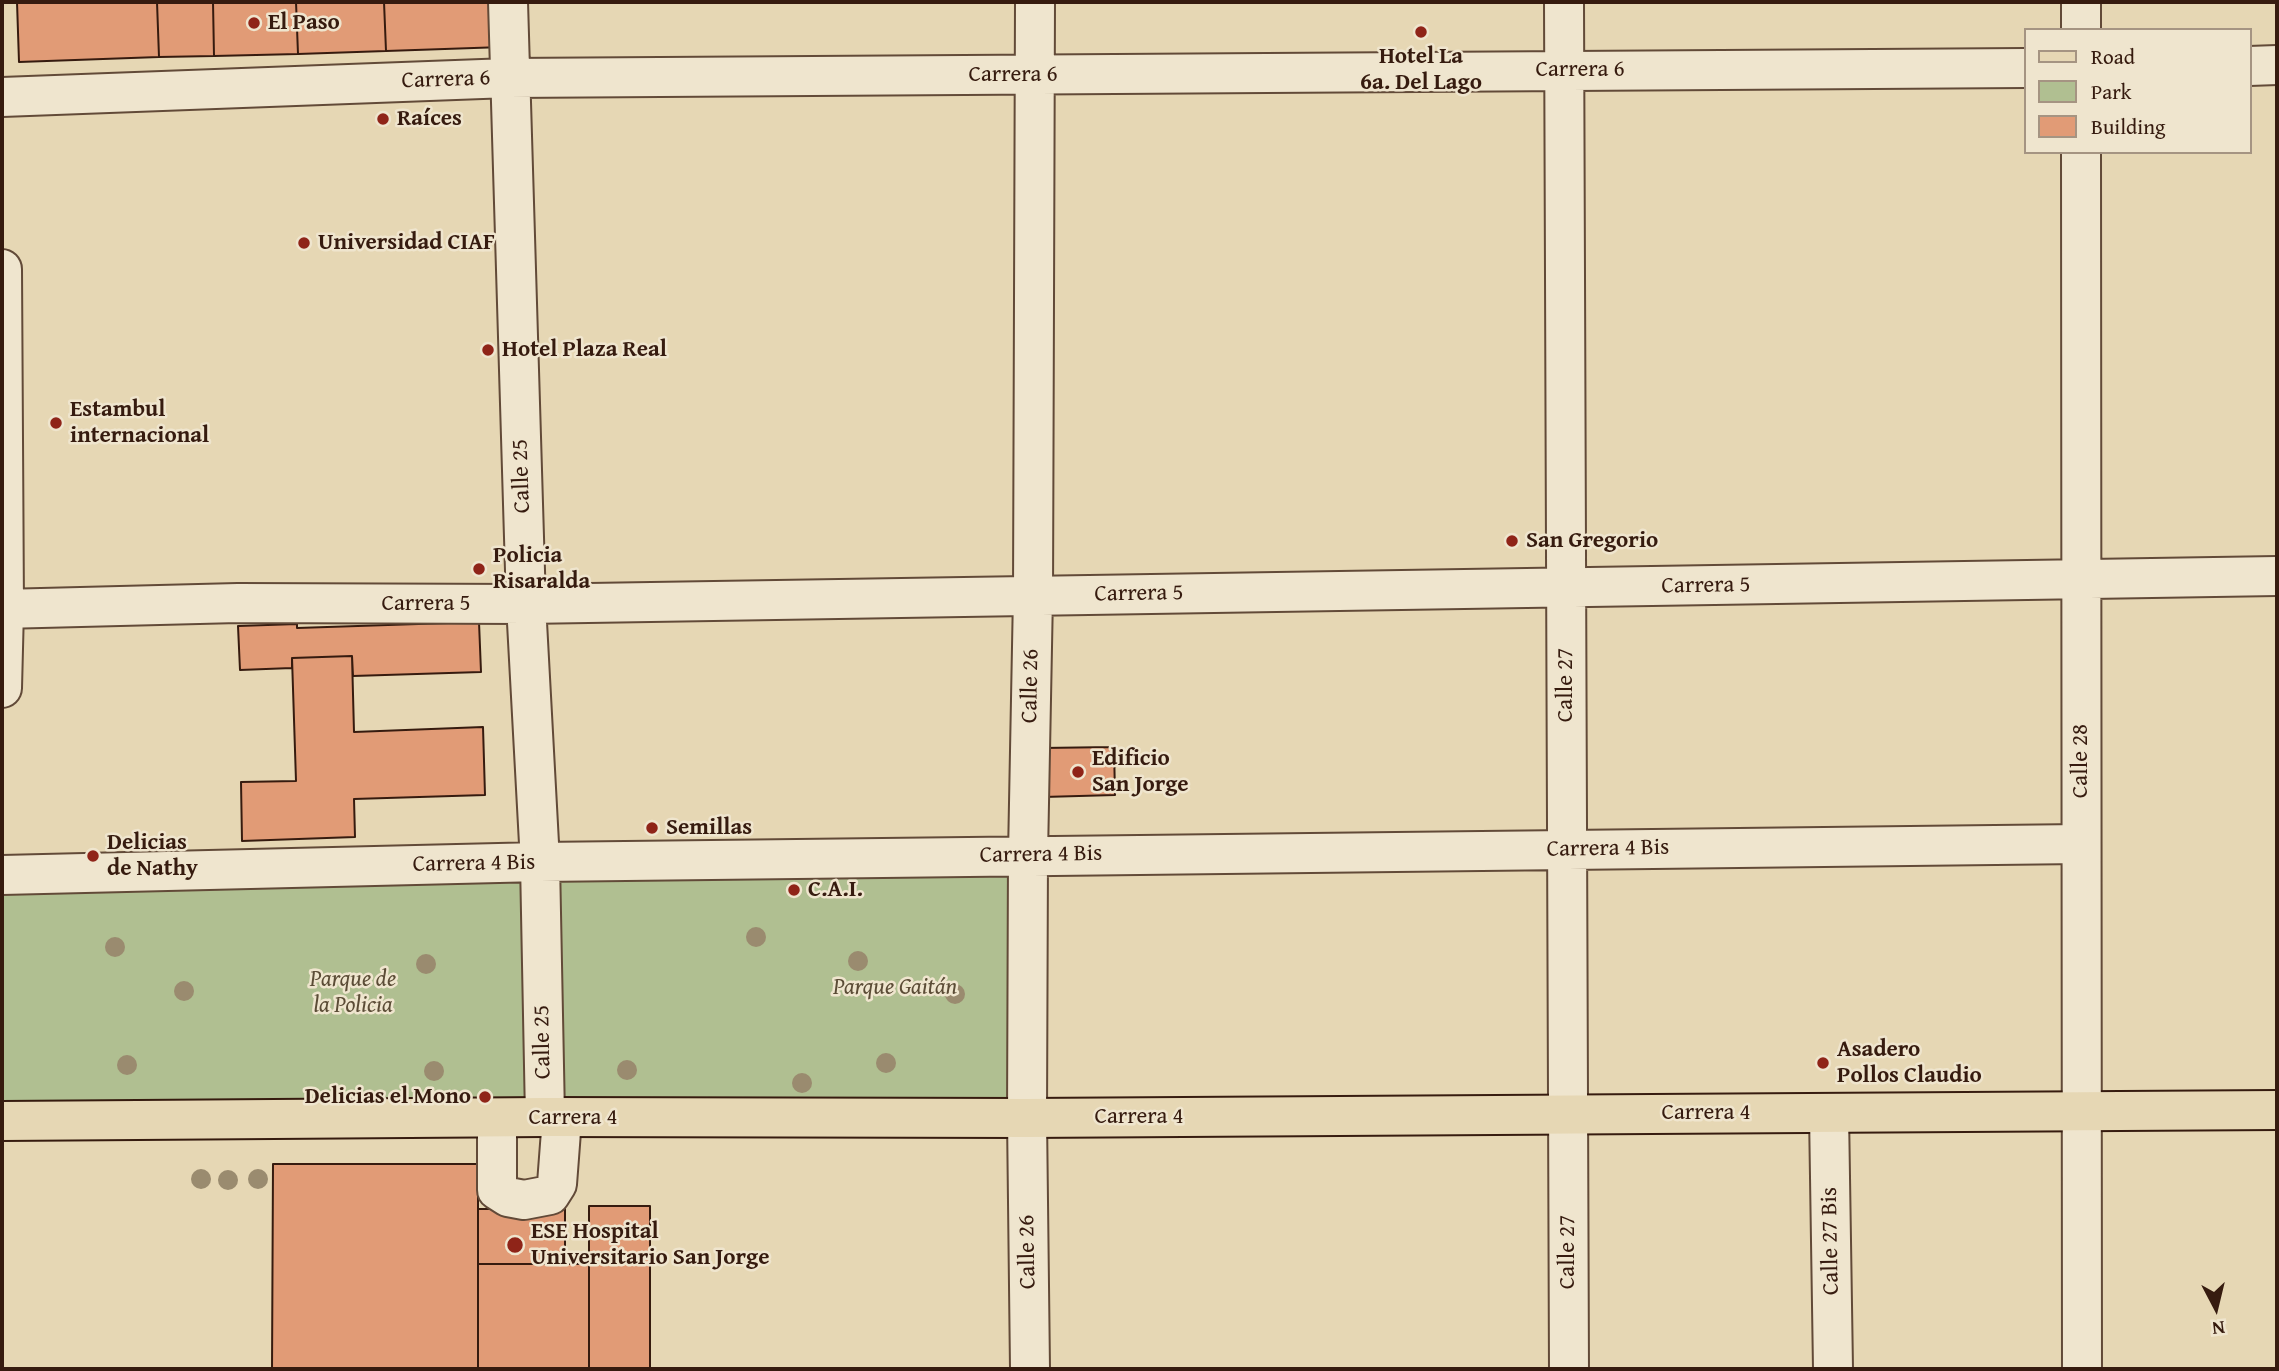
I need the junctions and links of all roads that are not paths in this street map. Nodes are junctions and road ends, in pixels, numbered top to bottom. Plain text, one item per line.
1 (508, 2) edge
2 (1035, 2) edge
3 (1564, 2) edge
4 (2081, 2) edge
5 (2081, 28) edge
6 (2277, 65) edge
7 (2251, 66) edge
8 (2024, 68) edge
9 (1564, 69) junction
10 (1036, 75) junction
11 (509, 78) junction
12 (2, 97) edge
13 (2081, 154) edge
14 (2, 269) edge
15 (2277, 576) edge
16 (2081, 580) junction
17 (1566, 588) junction
18 (1033, 595) junction
19 (526, 604) junction
20 (3, 609) edge
21 (2, 688) edge
22 (2081, 844) junction
23 (1567, 849) junction
24 (1028, 855) junction
25 (540, 862) junction
26 (2, 875) edge
27 (2277, 1110) edge
28 (2081, 1111) junction
29 (1829, 1113) junction
30 (1568, 1114) junction
31 (554, 1117) junction
32 (497, 1118) junction
33 (1027, 1118) junction
34 (2, 1121) edge
35 (1030, 1369) edge
36 (1569, 1369) edge
37 (1833, 1369) edge
38 (2082, 1369) edge

1 - 11 street, Calle 25
2 - 10 street, Calle 26
3 - 9 street, Calle 27
4 - 5 street
6 - 7 street
8 - 9 street, Carrera 6
9 - 10 street, Carrera 6
9 - 17 street, Calle 27
10 - 11 street, Carrera 6
10 - 18 street, Calle 26
11 - 12 street, Carrera 6
11 - 19 street, Calle 25
13 - 16 street, Calle 28
14 - 20 street
15 - 16 street, Carrera 5
16 - 17 street, Carrera 5
16 - 22 street, Calle 28
17 - 18 street, Carrera 5
17 - 23 street, Calle 27
18 - 19 street, Carrera 5
18 - 24 street, Calle 26
19 - 20 street, Carrera 5
19 - 25 street, Calle 25
20 - 21 street
22 - 23 street, Carrera 4 Bis
22 - 28 street, Calle 28
23 - 24 street, Carrera 4 Bis
23 - 30 street, Calle 27
24 - 25 street, Carrera 4 Bis
24 - 33 street, Calle 26
25 - 26 street, Carrera 4 Bis
25 - 31 street, Calle 25
27 - 28 main road, Carrera 4
28 - 29 main road, Carrera 4
28 - 38 street, Calle 28
29 - 30 main road, Carrera 4
29 - 37 street, Calle 27 Bis
30 - 33 main road, Carrera 4
30 - 36 street, Calle 27
31 - 32 main road, Carrera 4
31 - 32 street, Calle 25
31 - 33 main road, Carrera 4
32 - 34 main road, Carrera 4
33 - 35 street, Calle 26

